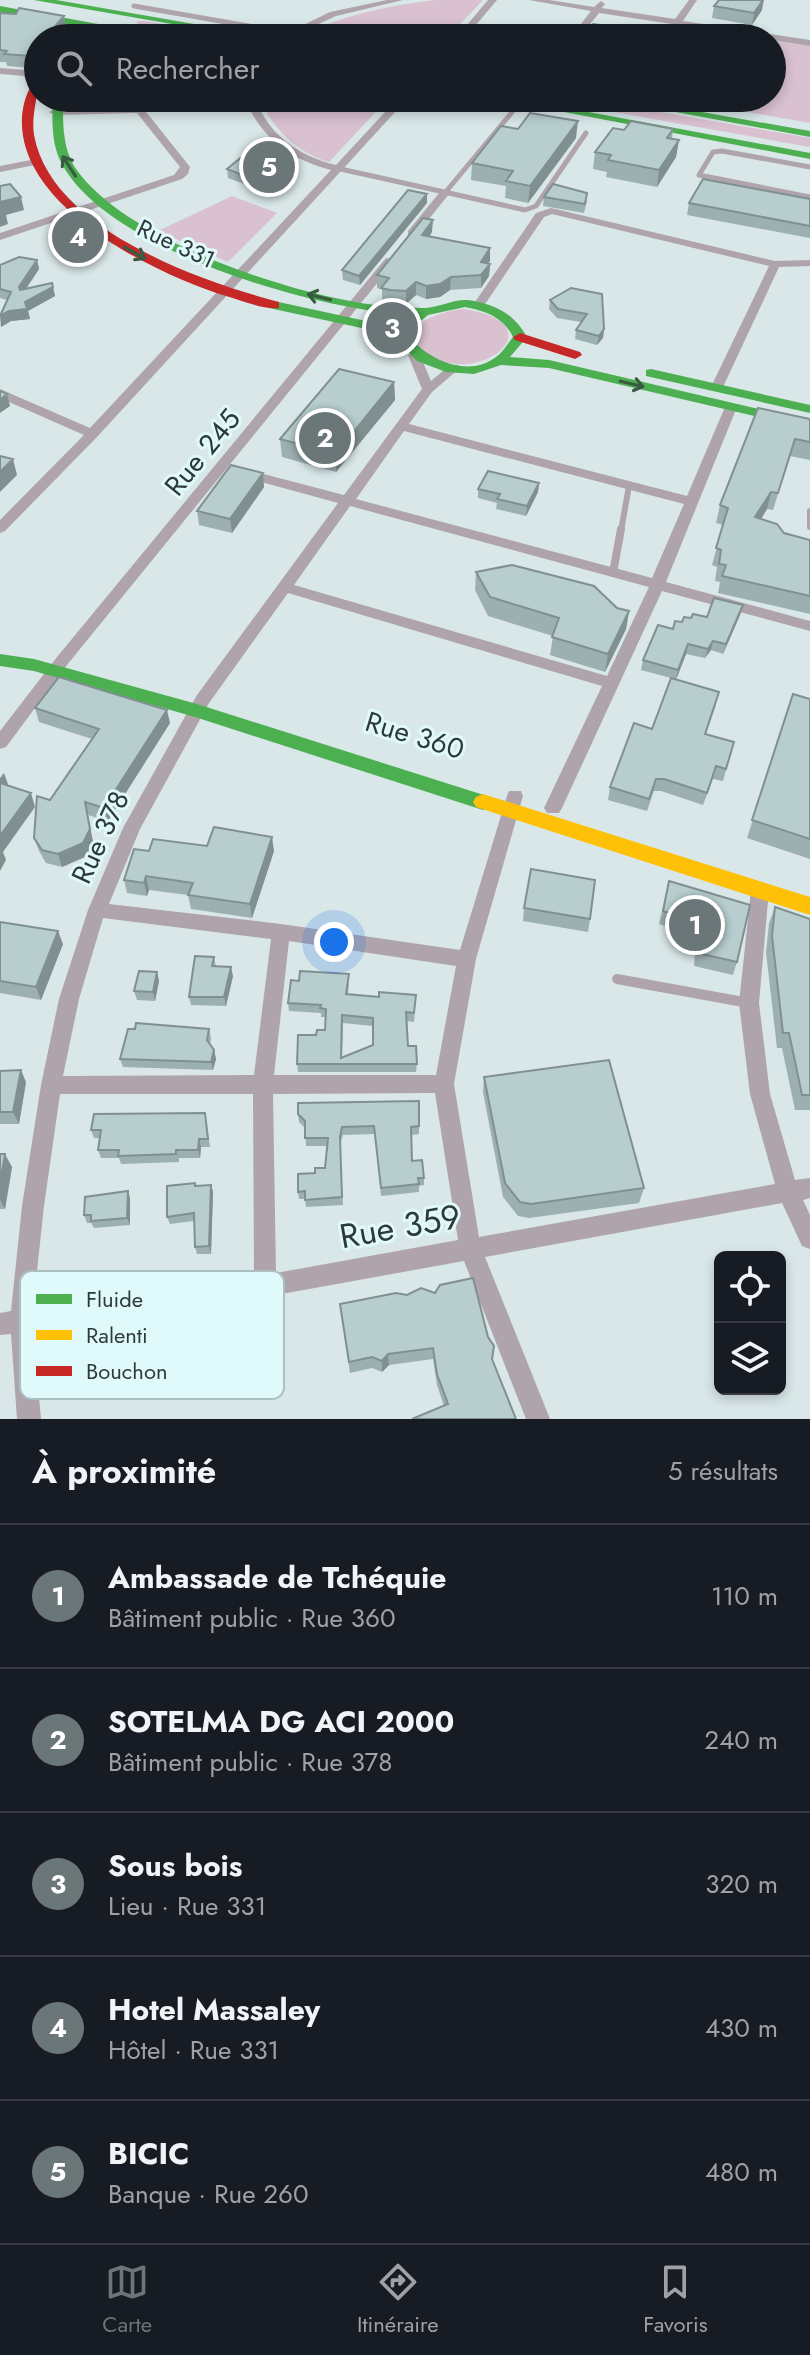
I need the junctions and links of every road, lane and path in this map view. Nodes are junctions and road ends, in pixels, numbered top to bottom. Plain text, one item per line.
1 (39, 0) edge
2 (47, 0) edge
3 (399, 0) edge
4 (493, 0) edge
5 (533, 0) edge
6 (605, 0) edge
7 (693, 0) edge
8 (0, 9) edge
9 (597, 10) junction
10 (105, 15) edge
11 (677, 22) junction
12 (126, 24) edge
13 (170, 24) edge
14 (182, 24) edge
15 (311, 24) edge
16 (472, 24) edge
17 (586, 24) edge
18 (690, 24) edge
19 (786, 39) edge
20 (810, 43) edge
21 (0, 71) edge
22 (24, 73) edge
23 (28, 112) edge
24 (57, 112) edge
25 (142, 112) edge
26 (254, 112) edge
27 (390, 112) edge
28 (513, 112) edge
29 (560, 112) edge
30 (689, 112) edge
31 (586, 133) dead end
32 (810, 134) edge
33 (768, 154) junction
34 (810, 156) edge
35 (36, 162) junction
36 (810, 167) edge
37 (0, 169) edge
38 (331, 173) junction
39 (444, 194) junction
40 (810, 197) edge
41 (102, 203) junction
42 (77, 212) junction
43 (0, 237) edge
44 (810, 263) edge
45 (775, 264) junction
46 (237, 274) junction
47 (221, 291) junction
48 (479, 305) junction
49 (423, 311) junction
50 (348, 313) junction
51 (520, 337) junction
52 (409, 348) junction
53 (501, 361) junction
54 (454, 368) junction
55 (717, 387) junction
56 (428, 389) junction
57 (0, 393) edge
58 (731, 407) junction
59 (810, 409) edge
60 (810, 425) edge
61 (401, 426) junction
62 (92, 434) junction
63 (221, 467) junction
64 (629, 486) junction
65 (347, 501) junction
66 (692, 502) junction
67 (810, 511) edge
68 (810, 527) edge
69 (0, 528) edge
70 (613, 573) junction
71 (657, 585) junction
72 (284, 587) junction
73 (810, 626) edge
74 (0, 647) edge
75 (0, 660) edge
76 (58, 666) junction
77 (611, 683) junction
78 (200, 705) junction
79 (0, 743) edge
80 (512, 802) junction
81 (553, 808) junction
82 (760, 890) junction
83 (810, 890) edge
84 (810, 906) edge
85 (97, 910) junction
86 (281, 932) junction
87 (467, 959) junction
88 (617, 979) dead end
89 (749, 1003) junction
90 (444, 1084) junction
91 (51, 1085) junction
92 (263, 1085) junction
93 (799, 1190) edge
94 (810, 1238) edge
95 (470, 1248) junction
96 (21, 1271) edge
97 (265, 1271) edge
98 (20, 1275) edge
99 (284, 1282) edge
100 (11, 1322) edge
101 (20, 1370) edge
102 (25, 1399) edge
103 (29, 1419) edge
104 (538, 1419) edge

1 - 2 street
2 - 10 street
3 - 15 street
4 - 16 street
5 - 9 street
6 - 9 street
7 - 11 street
8 - 10 street
9 - 11 street
9 - 17 street
10 - 12 street
10 - 13 street
10 - 14 lane
11 - 18 street
19 - 20 street
21 - 22 street
23 - 35 street, Rue 331
41 -> 24 street, Rue 331
25 - 41 street
26 - 38 street
27 - 38 street
28 - 39 lane
29 - 33 street
30 - 32 street
31 - 39 lane
33 - 34 street
33 - 36 lane
33 - 40 lane
35 - 37 street
35 - 42 street, Rue 331
38 - 39 lane
38 - 46 street
39 - 50 street, Rue 245
41 - 42 street
41 - 46 street, Rue 331
42 - 43 street
42 -> 47 street, Rue 331
44 - 45 street
45 - 48 street
45 - 55 street
46 - 47 street
50 -> 46 street, Rue 331
47 - 50 street, Rue 331
47 - 62 street
48 - 49 street
48 - 51 street
49 - 50 street, Rue 331
49 - 52 street
50 - 52 street, Rue 331
50 - 63 street, Rue 245
51 - 53 street
51 - 55 street
52 - 54 street
52 - 56 street
53 - 54 street
53 -> 58 street
54 - 56 street, Rue 378
55 - 59 street
56 - 61 street, Rue 378
57 - 62 street
58 - 60 street
58 - 66 street
61 - 64 street
61 - 65 street, Rue 378
62 - 69 street
63 - 65 street
63 - 76 street, Rue 245
64 - 66 street
64 - 70 lane
65 - 70 street
65 - 72 street, Rue 378
66 - 71 street
67 - 68 lane
70 - 71 street
71 - 73 street
71 - 77 street
72 - 77 street
72 - 78 street, Rue 378
74 - 76 street, Rue 360
75 - 76 street
76 - 78 street, Rue 360
76 - 79 street, Rue 245
77 - 81 street
78 - 80 street, Rue 360
78 - 85 street, Rue 378
80 - 81 street, Rue 360
80 - 82 street
80 - 87 street
81 - 83 street, Rue 360
82 - 84 street
82 - 89 street
85 - 86 street
85 - 91 street, Rue 378
86 - 87 street
86 - 92 street
87 - 90 street
88 - 89 lane
89 - 93 street
90 - 92 street
90 - 95 street
91 - 92 street
91 - 96 street, Rue 378
92 - 97 street
93 - 94 street
93 - 95 street, Rue 359
95 - 99 street, Rue 359
95 - 104 street
98 - 100 street, Rue 378
100 - 101 street, Rue 378
102 - 103 street, Rue 378

